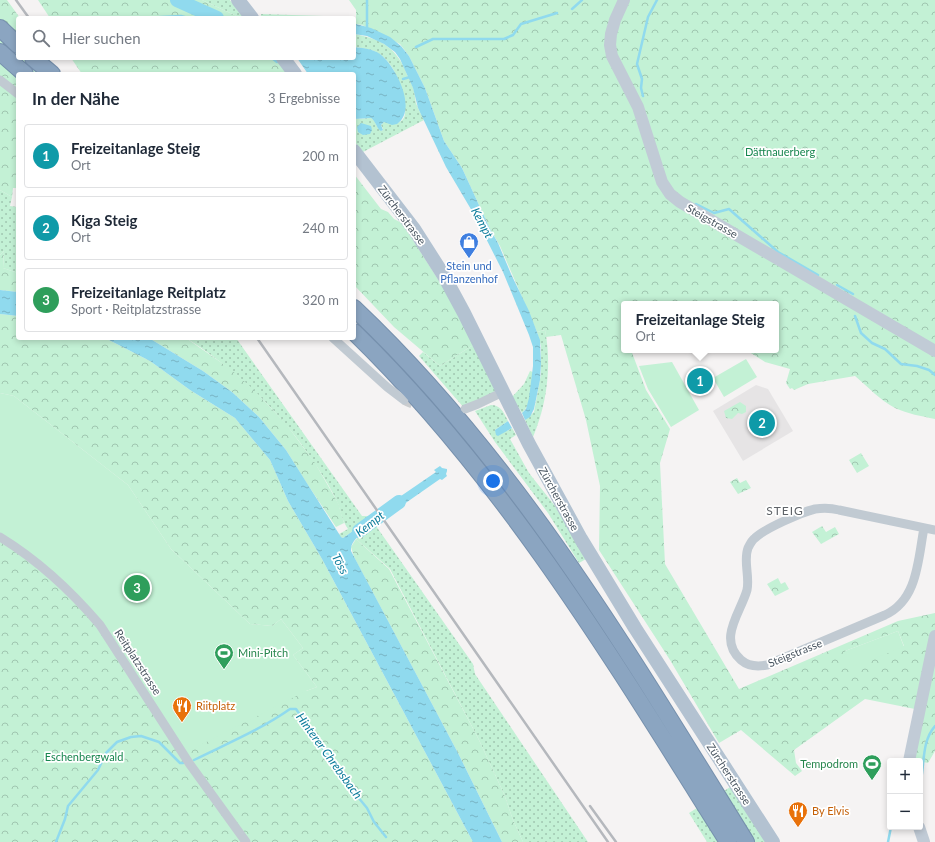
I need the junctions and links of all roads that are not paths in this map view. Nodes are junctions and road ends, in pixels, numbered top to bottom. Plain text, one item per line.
1 (238, 0) edge
2 (624, 0) edge
3 (250, 16) edge
4 (0, 28) edge
5 (16, 43) edge
6 (0, 52) edge
7 (35, 60) edge
8 (284, 60) edge
9 (23, 72) edge
10 (50, 72) edge
11 (294, 72) edge
12 (0, 80) edge
13 (16, 92) edge
14 (356, 154) edge
15 (356, 310) edge
16 (356, 334) edge
17 (335, 340) edge
18 (935, 351) edge
19 (503, 392) junction
20 (404, 400) tunnel mouth
21 (465, 408) dead end
22 (924, 528) junction
23 (935, 530) edge
24 (0, 537) edge
25 (935, 636) edge
26 (910, 758) edge
27 (920, 830) edge
28 (246, 842) edge
29 (728, 842) edge
30 (746, 842) edge
31 (773, 842) edge
32 (924, 842) edge

1 - 3 main road
2 - 18 main road, Steigstrasse
4 - 5 highway
6 - 9 highway
7 - 10 highway
8 - 11 main road
12 - 13 street
14 - 19 main road, Zürcherstrasse
15 - 30 highway
16 - 29 highway
17 - 20 street
19 - 21 street
19 - 31 main road, Zürcherstrasse
22 - 22 street, Steigstrasse
22 - 23 street, Steigstrasse
24 - 28 street, Reitplatzstrasse
25 - 26 main road
27 - 32 main road

